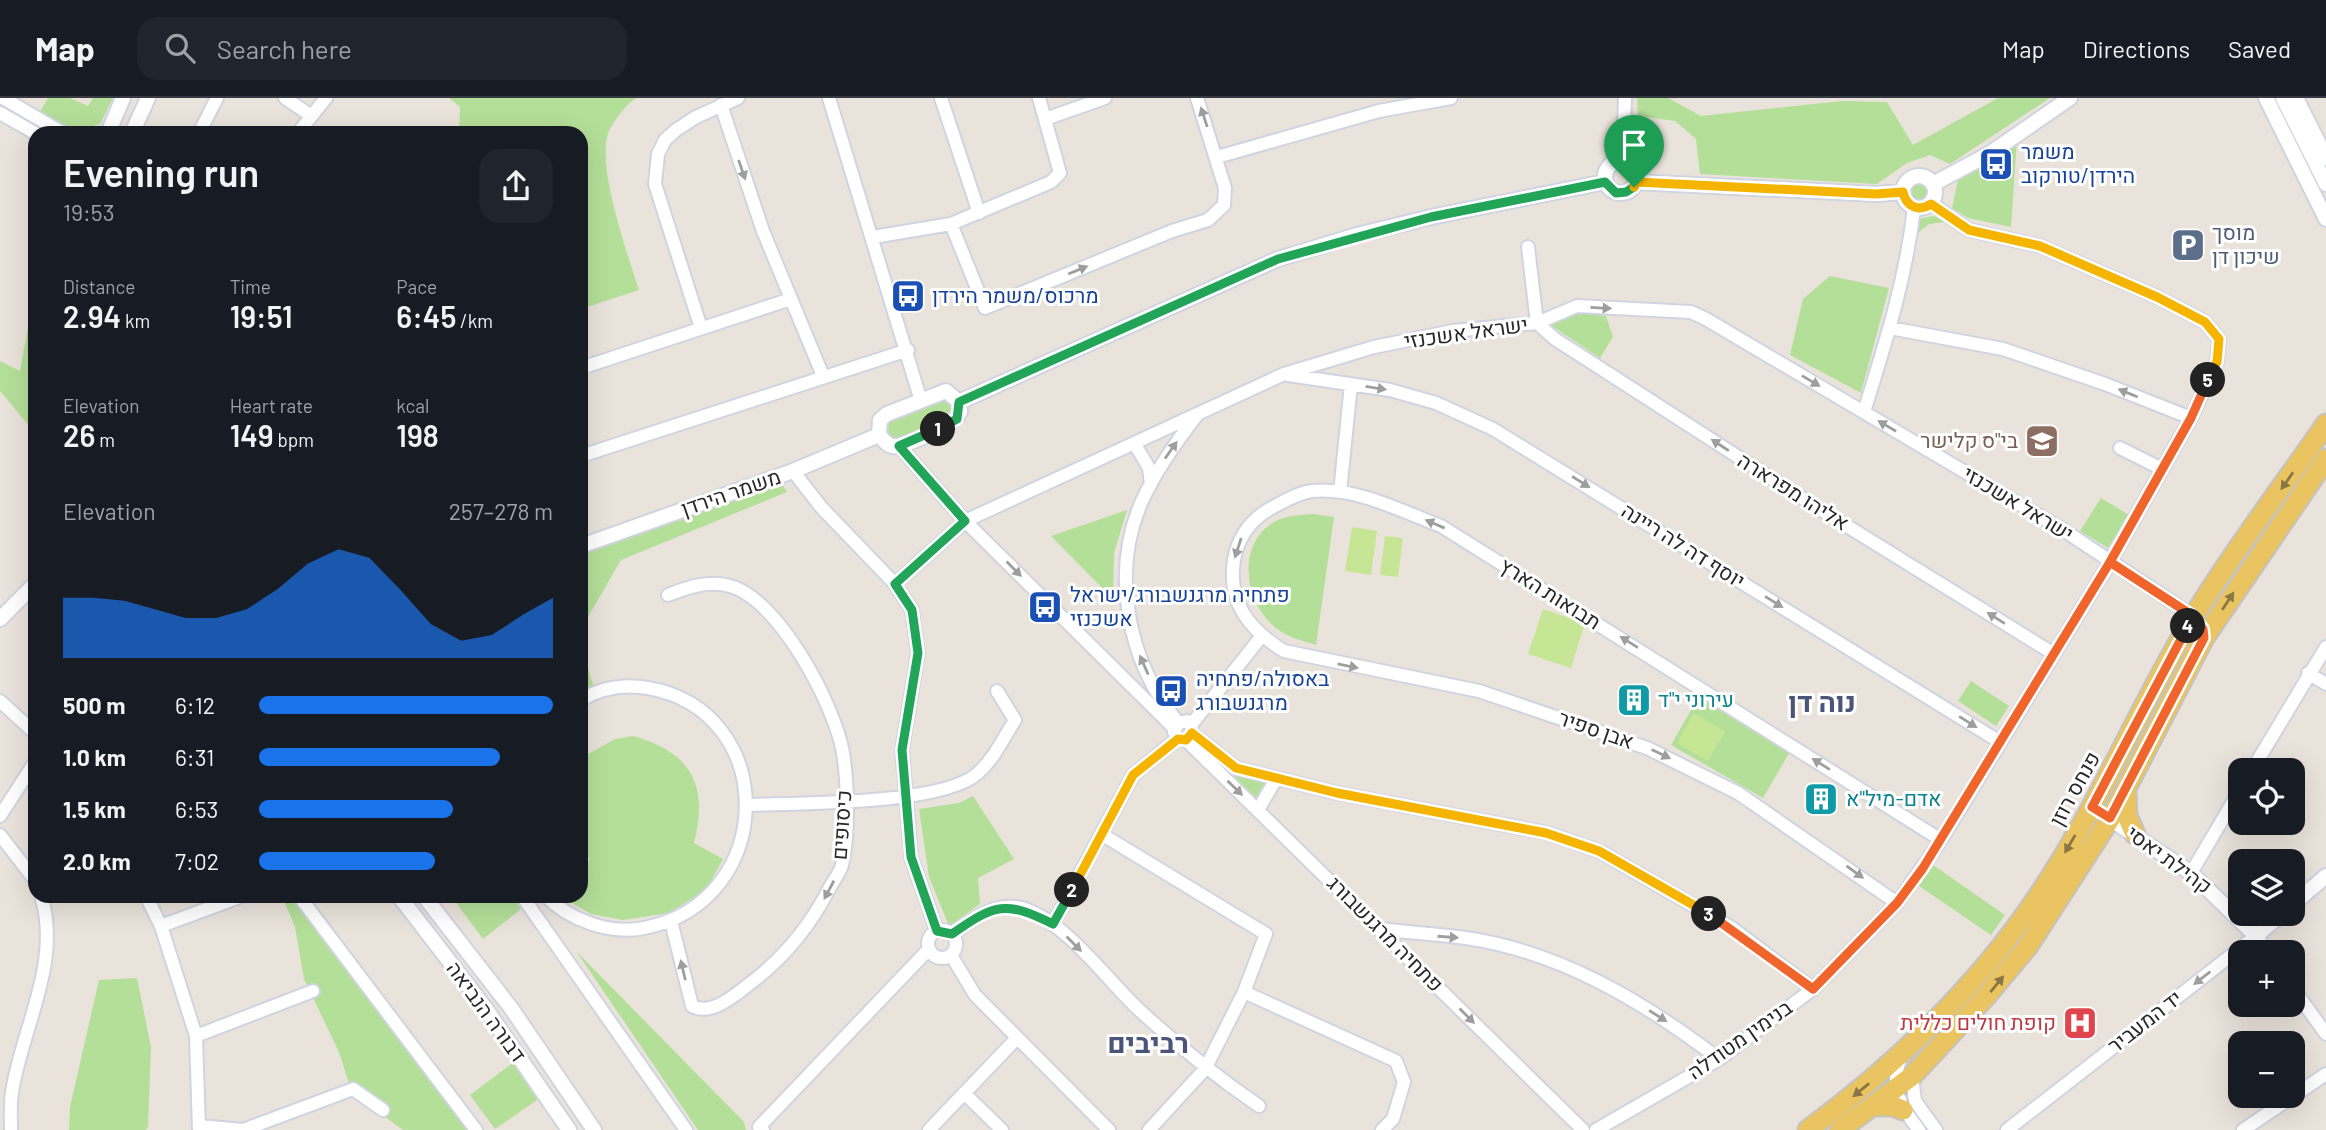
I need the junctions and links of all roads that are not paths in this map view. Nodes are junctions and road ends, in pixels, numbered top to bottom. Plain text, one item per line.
1 (4, 98) edge
2 (123, 98) edge
3 (148, 98) edge
4 (217, 98) edge
5 (285, 98) edge
6 (326, 98) edge
7 (738, 98) edge
8 (829, 98) edge
9 (941, 98) edge
10 (1039, 98) edge
11 (1105, 98) edge
12 (1197, 98) edge
13 (1451, 98) edge
14 (1625, 98) edge
15 (2070, 98) edge
16 (2266, 98) edge
17 (2278, 98) edge
18 (2283, 98) edge
19 (2296, 98) edge
20 (721, 105) junction
21 (0, 113) edge
22 (310, 115) junction
23 (1045, 119) junction
24 (2294, 122) junction
25 (51, 126) edge
26 (108, 126) edge
27 (135, 126) edge
28 (203, 126) edge
29 (303, 126) edge
30 (28, 130) edge
31 (1217, 158) junction
32 (2326, 158) edge
33 (1623, 161) junction
34 (1605, 182) junction
35 (1636, 182) junction
36 (1933, 184) junction
37 (2326, 184) edge
38 (1903, 192) junction
39 (1931, 204) junction
40 (1914, 208) junction
41 (979, 213) junction
42 (2326, 219) edge
43 (951, 224) junction
44 (873, 237) junction
45 (1528, 247) dead end
46 (791, 299) junction
47 (1537, 323) junction
48 (701, 328) junction
49 (1890, 328) junction
50 (908, 350) junction
51 (588, 366) edge
52 (1284, 374) junction
53 (823, 376) junction
54 (1351, 384) junction
55 (921, 401) junction
56 (959, 402) junction
57 (1864, 412) junction
58 (1198, 414) junction
59 (2191, 418) junction
60 (2326, 425) edge
61 (880, 435) junction
62 (1134, 443) junction
63 (899, 446) junction
64 (2120, 448) dead end
65 (588, 455) edge
66 (2326, 459) edge
67 (2162, 469) junction
68 (793, 471) junction
69 (1151, 484) junction
70 (1340, 492) junction
71 (965, 521) junction
72 (588, 543) edge
73 (2110, 562) junction
74 (895, 584) junction
75 (28, 591) edge
76 (668, 595) dead end
77 (2193, 616) junction
78 (0, 620) edge
79 (1261, 637) junction
80 (2204, 638) junction
81 (2326, 648) edge
82 (2054, 653) junction
83 (2308, 673) junction
84 (2326, 684) edge
85 (997, 691) dead end
86 (588, 696) edge
87 (0, 701) edge
88 (28, 727) edge
89 (1183, 732) junction
90 (2000, 742) junction
91 (2259, 758) edge
92 (28, 773) edge
93 (1276, 779) junction
94 (2127, 789) junction
95 (906, 795) junction
96 (846, 800) junction
97 (747, 805) junction
98 (2092, 807) junction
99 (1258, 810) junction
100 (2228, 810) edge
101 (0, 816) edge
102 (2110, 818) junction
103 (2135, 834) junction
104 (0, 835) edge
105 (1103, 835) junction
106 (1941, 840) junction
107 (28, 871) edge
108 (2191, 873) junction
109 (2326, 876) edge
110 (2305, 894) edge
111 (42, 903) edge
112 (150, 903) edge
113 (223, 903) edge
114 (304, 903) edge
115 (404, 903) edge
116 (429, 903) edge
117 (527, 903) edge
118 (552, 903) edge
119 (1897, 903) junction
120 (671, 921) junction
121 (1053, 924) junction
122 (161, 926) junction
123 (2268, 926) edge
124 (1380, 929) junction
125 (937, 931) junction
126 (952, 934) junction
127 (1417, 934) junction
128 (2256, 936) junction
129 (2259, 940) edge
130 (929, 949) junction
131 (1402, 950) junction
132 (951, 955) junction
133 (1813, 989) junction
134 (313, 991) dead end
135 (1244, 992) junction
136 (2305, 1005) edge
137 (2326, 1034) edge
138 (196, 1035) junction
139 (1017, 1038) junction
140 (1901, 1057) junction
141 (1719, 1059) junction
142 (1205, 1069) junction
143 (2326, 1074) edge
144 (1912, 1076) junction
145 (1896, 1089) junction
146 (964, 1093) junction
147 (1259, 1106) dead end
148 (1873, 1106) junction
149 (383, 1110) dead end
150 (1912, 1121) edge
151 (199, 1128) edge
152 (761, 1128) edge
153 (11, 1130) edge
154 (476, 1130) edge
155 (569, 1130) edge
156 (594, 1130) edge
157 (686, 1130) edge
158 (929, 1130) edge
159 (1002, 1130) edge
160 (1109, 1130) edge
161 (1149, 1130) edge
162 (1382, 1130) edge
163 (1583, 1130) edge
164 (1596, 1130) edge
165 (1808, 1130) edge
166 (1840, 1130) edge
167 (1936, 1130) edge
168 (2007, 1130) edge
169 (2243, 1130) edge

1 - 25 street
2 - 26 street
3 - 27 street
4 - 28 street
5 - 22 street
6 - 22 street
7 - 20 street
8 - 44 street
9 - 41 street
10 - 23 street
11 - 23 street
31 -> 12 street
13 - 31 street
14 - 33 street
15 - 36 street
16 - 42 street
17 - 24 street
18 - 24 street
19 - 32 street
20 -> 46 street
20 - 48 street
21 - 30 street
22 - 29 street
23 - 41 street
24 - 37 street
43 -> 31 street
33 - 34 street
33 - 35 street
34 - 35 street
34 - 56 street
35 - 38 street
36 - 38 street
36 - 39 street
38 - 40 street
39 - 40 street
39 - 59 street, בנימין מטודלה
40 - 49 street
41 - 43 street
43 - 44 street
44 - 50 street
45 - 47 street
46 - 48 street
46 - 53 street
47 - 52 street, ישראל אשכנזי
47 -> 57 street, ישראל אשכנזי
82 -> 47 street, אליהו מפרארה
48 - 51 street
49 - 57 street
59 -> 49 street
50 - 53 street
50 - 55 street
52 - 54 street, יוסף דה לה ריינה
52 - 58 street, ישראל אשכנזי
53 - 65 street
54 - 70 street
54 -> 90 street, יוסף דה לה ריינה
55 - 56 street
55 - 61 street
56 - 63 street
73 -> 57 street, ישראל אשכנזי
58 - 62 street, ישראל אשכנזי
69 -> 58 street
59 - 67 street, בנימין מטודלה
60 -> 77 main road, פנחס רוזן
61 - 63 street
61 - 68 street, משמר הירדן
62 - 69 street
62 - 71 street, ישראל אשכנזי
63 - 71 street, פתחיה מרגנשבורג
64 - 67 street
80 -> 66 main road, פנחס רוזן
67 - 73 street, בנימין מטודלה
68 - 72 street, משמר הירדן
68 - 74 street
89 -> 69 street
70 -> 79 street, תבואות הארץ
106 -> 70 street, תבואות הארץ
71 - 74 street, ישראל אשכנזי
71 -> 89 street, פתחיה מרגנשבורג
73 - 77 street, ישראל אשכנזי
73 - 82 street, בנימין מטודלה
74 - 95 street
75 - 78 street
76 - 96 street, כיסופים
77 - 80 street
77 - 98 main road, פנחס רוזן
79 - 89 street
79 -> 119 street, אבן ספיר
80 - 94 main road, פנחס רוזן
81 - 83 street
82 - 90 street, בנימין מטודלה
83 - 84 street
83 - 91 street
85 - 95 street
86 - 97 street
87 - 88 street
89 - 93 street
89 -> 99 street, פתחיה מרגנשבורג
89 - 105 street
90 - 106 street, בנימין מטודלה
92 - 101 street
93 - 99 street
93 - 133 street
94 - 102 main road, פנחס רוזן
94 - 103 main road
95 - 96 street
95 - 125 street
96 - 97 street
96 -> 120 street, כיסופים
97 - 120 street
98 - 102 street, קהילת יאסי
98 -> 140 main road, פנחס רוזן
99 - 124 street, פתחיה מרגנשבורג
100 - 108 street
102 - 103 street, קהילת יאסי
144 -> 102 main road, פנחס רוזן
103 - 108 street, קהילת יאסי
104 - 107 street
105 - 121 street
105 - 135 street
106 - 119 street, בנימין מטודלה
108 - 128 street, קהילת יאסי
109 - 110 street
111 - 153 street
112 - 122 street
113 - 122 street
114 - 154 street
115 - 155 street, דבורה הנביאה
116 - 156 street, דבורה הנביאה
117 - 157 street
118 - 120 street
119 - 133 street, בנימין מטודלה
121 - 126 street
121 -> 142 street
122 - 138 street
123 - 128 street, יד המעביר
124 - 127 street
124 - 131 street, פתחיה מרגנשבורג
125 - 126 street
125 - 130 street
126 - 132 street
127 - 131 street
127 -> 141 street
128 - 129 street, קהילת יאסי
128 -> 168 street, יד המעביר
130 - 132 street
130 - 152 street
131 -> 163 street, פתחיה מרגנשבורג
132 - 139 street
133 - 141 street, בנימין מטודלה
134 - 138 street
135 - 142 street
135 - 162 street
136 - 137 street
138 - 151 street
139 - 146 street
139 - 160 street
140 - 145 street
140 -> 165 main road, פנחס רוזן
141 - 164 street, בנימין מטודלה
142 - 147 street
142 - 161 street
143 - 169 street
144 - 145 main road, פנחס רוזן
144 - 167 street
145 - 148 main road, פנחס רוזן
145 - 150 street
146 - 158 street
146 - 159 street
148 - 150 main road
148 - 166 main road, פנחס רוזן
149 - 151 street

